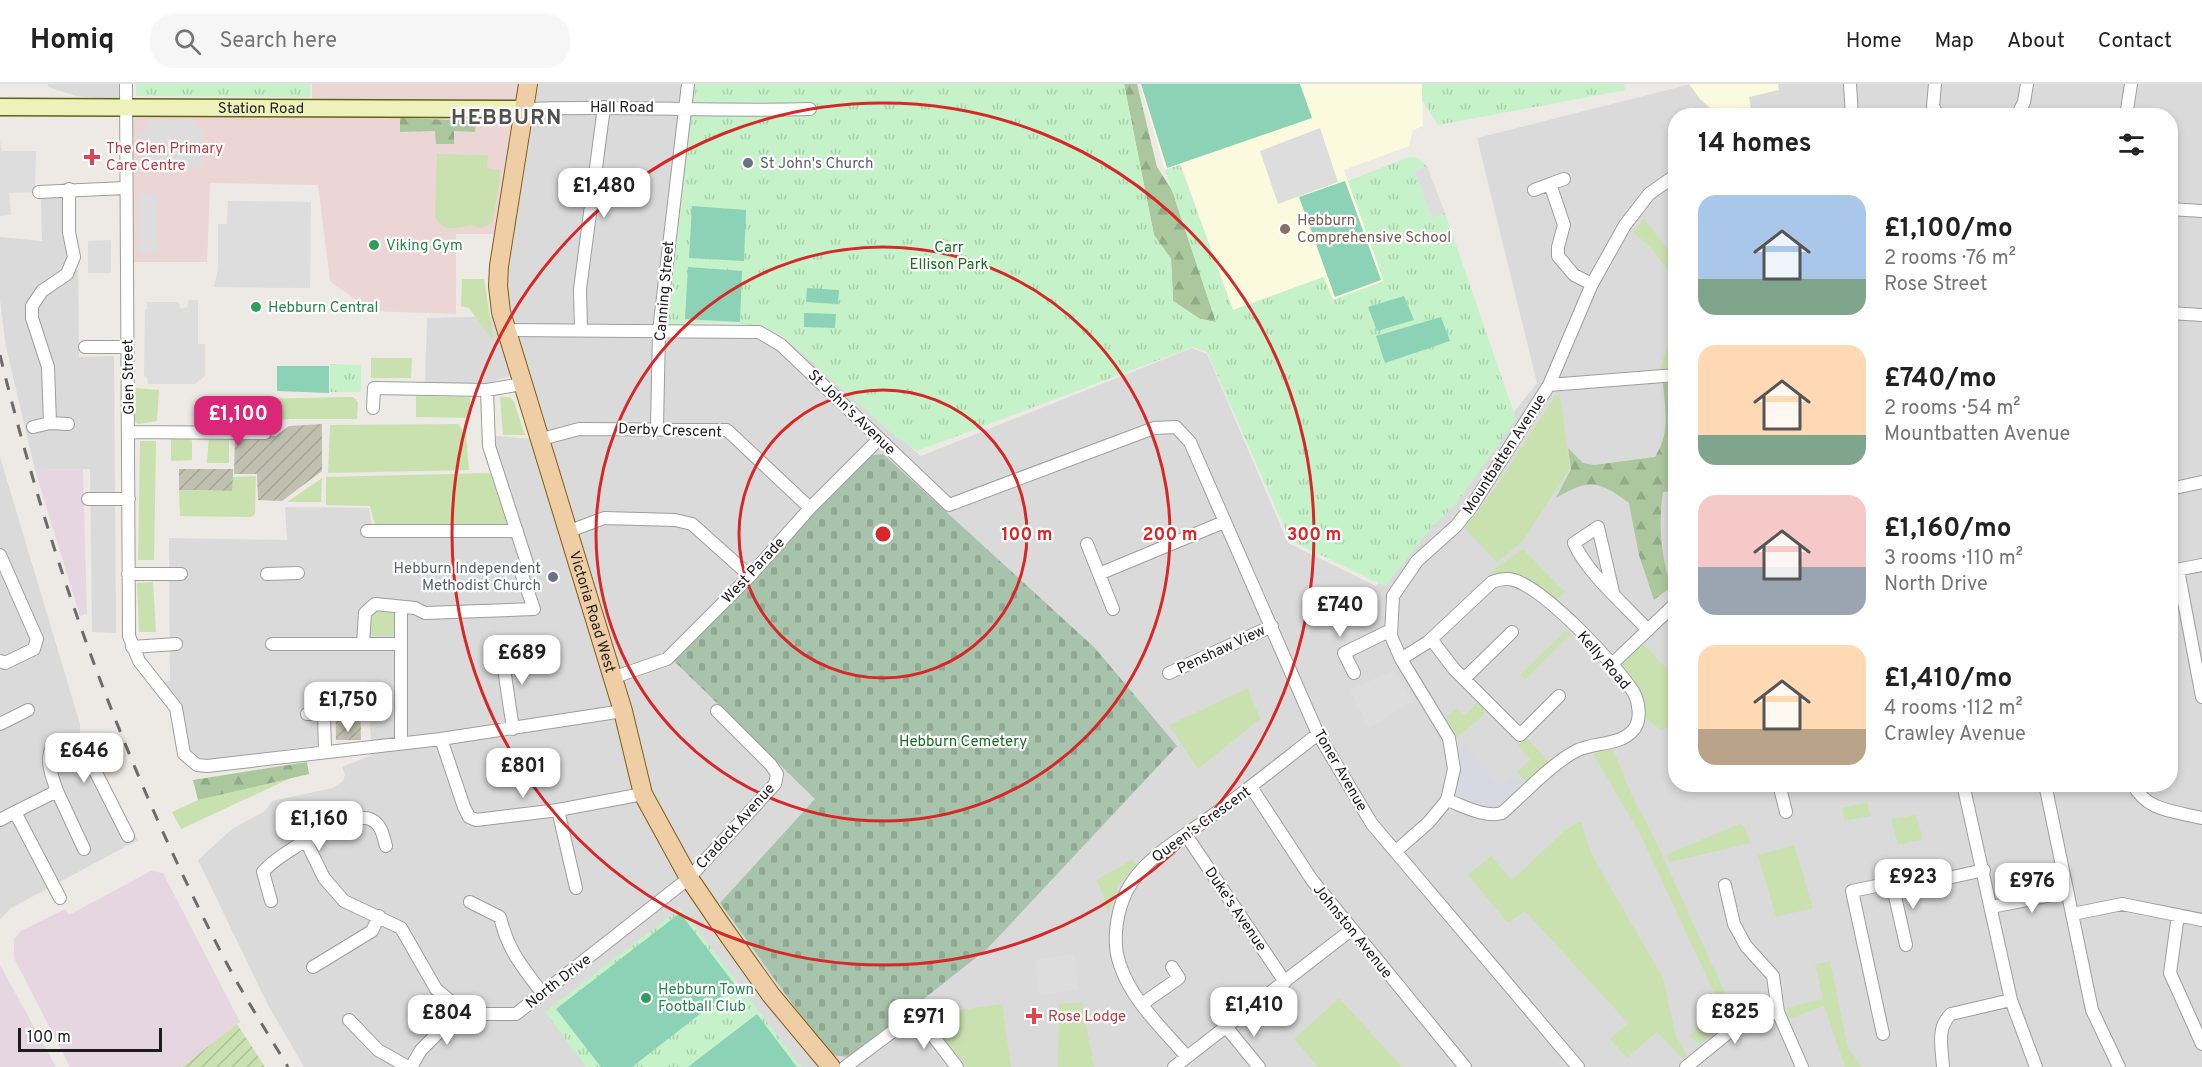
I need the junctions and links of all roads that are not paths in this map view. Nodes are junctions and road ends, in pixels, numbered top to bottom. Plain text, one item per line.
1 (126, 84) edge
2 (528, 84) edge
3 (688, 84) edge
4 (1850, 84) edge
5 (1935, 84) edge
6 (2027, 84) edge
7 (2130, 84) edge
8 (0, 106) edge
9 (604, 107) junction
10 (685, 107) junction
11 (125, 108) junction
12 (1852, 108) edge
13 (1934, 108) edge
14 (2021, 108) edge
15 (2127, 108) edge
16 (523, 109) junction
17 (810, 109) dead end
18 (1564, 179) dead end
19 (1550, 184) junction
20 (1668, 184) edge
21 (125, 188) junction
22 (69, 189) junction
23 (1534, 190) dead end
24 (39, 192) dead end
25 (2178, 210) edge
26 (2202, 211) edge
27 (1592, 284) junction
28 (2178, 314) edge
29 (2202, 315) edge
30 (507, 330) junction
31 (581, 330) junction
32 (659, 331) junction
33 (85, 347) dead end
34 (127, 347) junction
35 (1668, 376) edge
36 (522, 384) junction
37 (1549, 386) junction
38 (487, 390) junction
39 (373, 408) dead end
40 (50, 417) junction
41 (68, 424) dead end
42 (33, 427) dead end
43 (1176, 427) joint
44 (657, 428) junction
45 (128, 432) junction
46 (266, 433) dead end
47 (879, 438) junction
48 (538, 440) junction
49 (2202, 482) edge
50 (2178, 487) edge
51 (88, 499) dead end
52 (129, 499) junction
53 (810, 508) junction
54 (1224, 522) junction
55 (367, 531) dead end
56 (517, 531) junction
57 (567, 532) junction
58 (1087, 544) dead end
59 (0, 555) edge
60 (527, 563) dead end
61 (2202, 564) edge
62 (2178, 569) edge
63 (298, 573) dead end
64 (128, 574) junction
65 (181, 574) dead end
66 (267, 574) dead end
67 (1099, 574) junction
68 (522, 575) dead end
69 (750, 576) junction
70 (2178, 588) edge
71 (1613, 592) junction
72 (401, 607) junction
73 (1113, 609) dead end
74 (1668, 610) edge
75 (1272, 626) junction
76 (1391, 630) junction
77 (1647, 630) junction
78 (1512, 632) dead end
79 (1431, 639) junction
80 (176, 644) dead end
81 (272, 644) dead end
82 (363, 644) junction
83 (400, 644) junction
84 (132, 647) junction
85 (501, 648) dead end
86 (1401, 659) junction
87 (0, 661) edge
88 (1611, 665) junction
89 (1169, 673) dead end
90 (1354, 673) dead end
91 (612, 678) junction
92 (1464, 680) junction
93 (1559, 696) dead end
94 (2202, 697) edge
95 (28, 710) dead end
96 (623, 711) junction
97 (717, 711) dead end
98 (307, 714) dead end
99 (0, 724) edge
100 (513, 729) junction
101 (1318, 734) junction
102 (441, 739) junction
103 (401, 743) junction
104 (325, 751) junction
105 (1251, 787) junction
106 (57, 791) junction
107 (1781, 792) edge
108 (1965, 792) edge
109 (2047, 792) edge
110 (2137, 792) edge
111 (643, 794) junction
112 (1447, 800) junction
113 (558, 810) junction
114 (15, 812) junction
115 (1786, 812) dead end
116 (2202, 818) edge
117 (0, 820) edge
118 (1186, 835) junction
119 (128, 836) dead end
120 (306, 841) junction
121 (386, 846) dead end
122 (84, 849) dead end
123 (1396, 851) junction
124 (1984, 870) junction
125 (689, 878) junction
126 (1892, 883) junction
127 (1725, 885) dead end
128 (576, 888) dead end
129 (2067, 892) junction
130 (60, 898) dead end
131 (271, 901) dead end
132 (470, 902) dead end
133 (1991, 907) junction
134 (2073, 914) junction
135 (2178, 915) junction
136 (380, 916) junction
137 (2202, 920) edge
138 (1351, 930) junction
139 (1906, 945) dead end
140 (313, 967) dead end
141 (1172, 967) dead end
142 (1285, 982) junction
143 (542, 993) junction
144 (2011, 1000) junction
145 (1142, 1004) junction
146 (461, 1010) junction
147 (1778, 1012) junction
148 (349, 1020) dead end
149 (1227, 1029) junction
150 (1884, 1034) dead end
151 (2202, 1044) edge
152 (1187, 1057) junction
153 (410, 1067) edge
154 (831, 1067) edge
155 (845, 1067) edge
156 (957, 1067) edge
157 (1174, 1067) edge
158 (1259, 1067) edge
159 (1465, 1067) edge
160 (1578, 1067) edge
161 (1686, 1067) edge
162 (1802, 1067) edge
163 (1943, 1067) edge
164 (2036, 1067) edge
165 (2119, 1067) edge

1 - 11 street, Glen Street
2 - 16 main road, Victoria Road West
3 - 10 street, Canning Street
4 - 12 street
5 - 13 street
6 - 14 street
7 - 15 street
8 - 11 main road, Station Road
9 - 10 street, Hall Road
9 - 16 street, Hall Road
9 - 31 street
10 - 17 street, Hall Road
10 - 32 street, Canning Street
11 - 16 main road, Station Road
11 - 21 street, Glen Street
16 - 30 main road, Victoria Road West
18 - 19 street
19 - 23 street
19 - 27 street
20 - 27 street, Mountbatten Avenue
21 - 22 street
21 - 34 street, Glen Street
22 - 24 street
22 - 40 street
25 - 26 street
27 - 37 street, Mountbatten Avenue
28 - 29 street
30 - 31 street, St John's Avenue
30 - 36 main road, Victoria Road West
31 - 32 street, St John's Avenue
32 - 44 street, Canning Street
32 - 47 street, St John's Avenue
33 - 34 street
34 - 45 street, Glen Street
35 - 37 street
36 - 38 street
36 - 48 main road, Victoria Road West
37 - 76 street, Mountbatten Avenue
38 - 39 street
38 - 56 street
40 - 41 street
40 - 42 street
43 - 47 street, St John's Avenue
43 - 54 street, Toner Avenue
44 - 48 street, Derby Crescent
44 - 53 street, Derby Crescent
45 - 46 street
45 - 52 street, Glen Street
47 - 53 street, West Parade
48 - 57 main road, Victoria Road West
49 - 50 street
51 - 52 street
52 - 64 street, Glen Street
53 - 69 street, West Parade
54 - 67 street
54 - 75 street, Toner Avenue
55 - 56 street
56 - 60 street
57 - 69 street
57 - 91 main road, Victoria Road West
58 - 67 street
59 - 87 street
61 - 62 street
63 - 66 street
64 - 65 street
64 - 84 street, Glen Street
67 - 73 street
68 - 72 street
69 - 91 street, West Parade
70 - 94 street
71 - 71 street
71 - 77 street
72 - 82 street
72 - 83 street
74 - 77 street
75 - 89 street, Penshaw View
75 - 101 street, Toner Avenue
76 - 86 street, Mountbatten Avenue
76 - 90 street
77 - 88 street
78 - 92 street
79 - 86 street, Kelly Road
79 - 88 street, Kelly Road
79 - 92 street
80 - 84 street
81 - 82 street
82 - 83 street
83 - 103 street
84 - 104 street
85 - 100 street
86 - 112 street, Mountbatten Avenue
88 - 112 street, Kelly Road
91 - 96 main road, Victoria Road West
92 - 93 street
95 - 99 street
96 - 100 street
96 - 111 main road, Victoria Road West
97 - 125 street, Cradock Avenue
98 - 104 street
100 - 102 street
101 - 105 street, Queen's Crescent
101 - 123 street, Toner Avenue
102 - 103 street
102 - 113 street
103 - 104 street
105 - 118 street, Queen's Crescent
105 - 138 street, Johnston Avenue
106 - 114 street
106 - 119 street
106 - 122 street
107 - 115 street
108 - 124 street
109 - 129 street
110 - 116 street
111 - 113 street
111 - 125 main road, Victoria Road West
112 - 123 street, Mountbatten Avenue
113 - 128 street
114 - 117 street
114 - 130 street
118 - 142 street, Duke's Avenue
118 - 145 street, Queen's Crescent
120 - 121 street
120 - 131 street
120 - 136 street
123 - 160 street, Toner Avenue
124 - 126 street
124 - 133 street
125 - 143 street, North Drive
125 - 154 main road, Victoria Road West
126 - 139 street
126 - 150 street
127 - 147 street
129 - 133 street
129 - 134 street
132 - 143 street
133 - 144 street
134 - 135 street
134 - 165 street
135 - 137 street
135 - 151 street
136 - 140 street
136 - 146 street
138 - 142 street
138 - 159 street, Johnston Avenue
141 - 145 street
142 - 149 street
143 - 146 street, North Drive
144 - 163 street
144 - 164 street
145 - 152 street, Queen's Crescent
146 - 153 street
147 - 161 street
147 - 162 street
148 - 153 street
149 - 152 street
149 - 158 street
152 - 157 street
155 - 156 street

